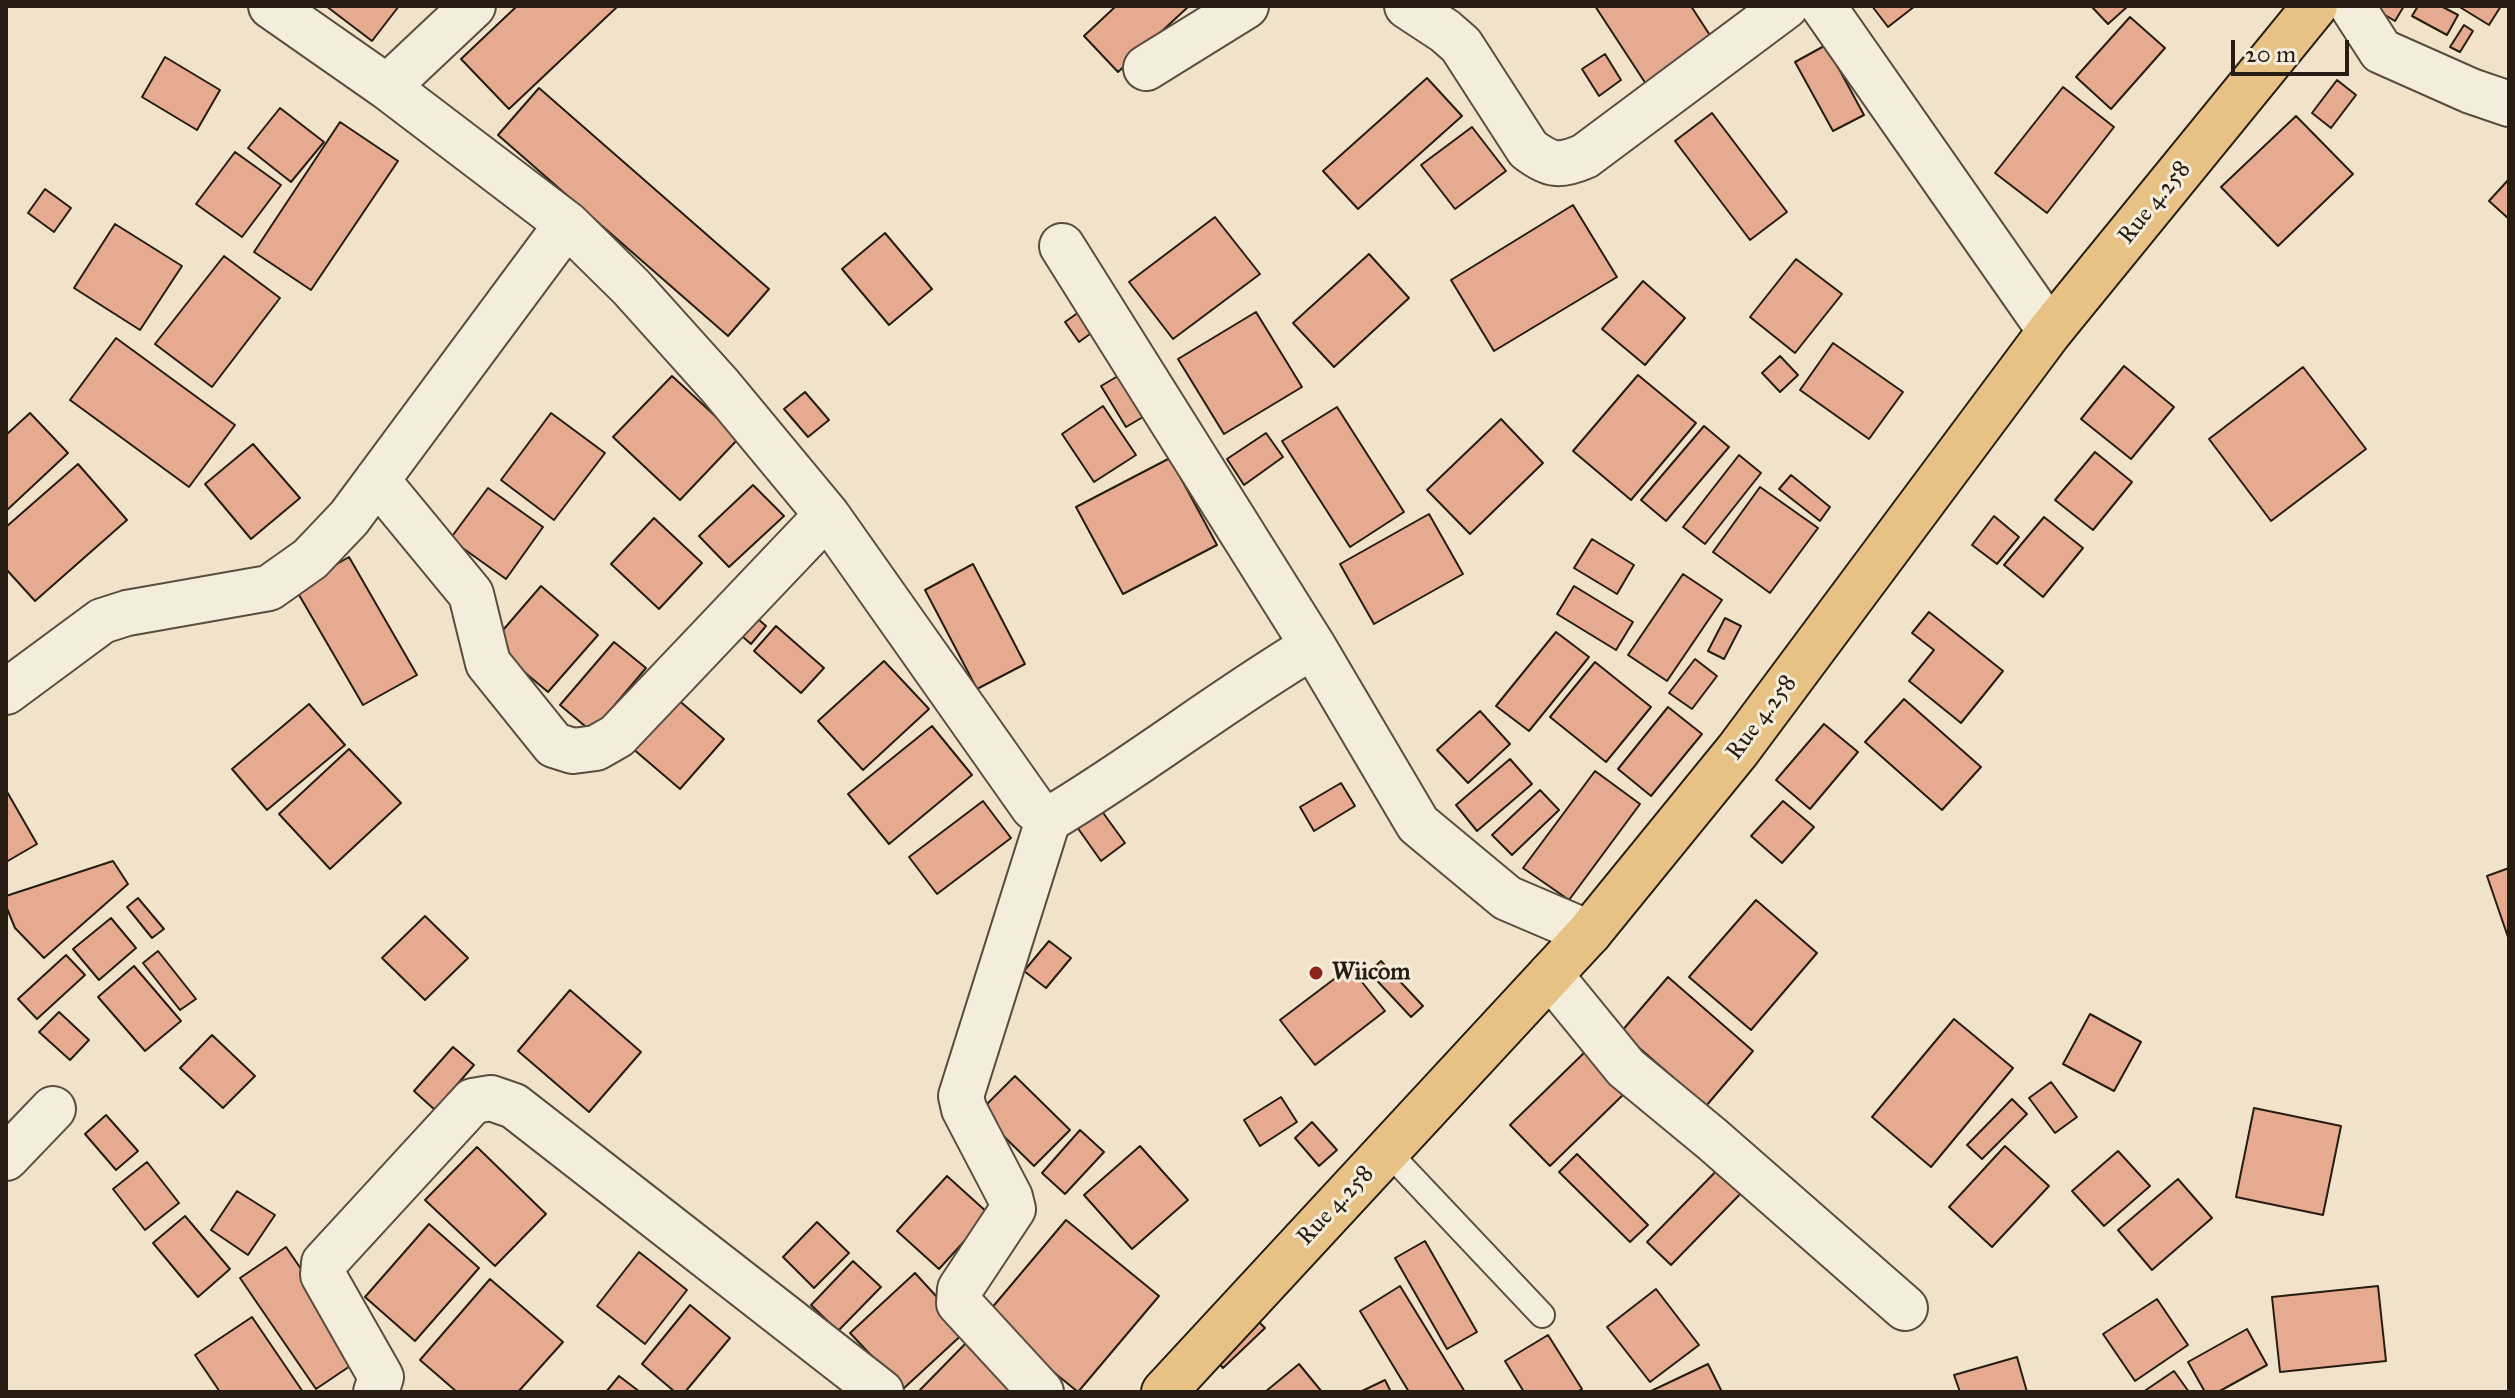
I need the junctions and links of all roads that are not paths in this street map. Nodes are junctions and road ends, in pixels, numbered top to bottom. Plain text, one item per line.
1 (271, 6) edge
2 (473, 6) edge
3 (1246, 6) edge
4 (1407, 6) edge
5 (1786, 6) edge
6 (1823, 6) edge
7 (2315, 6) edge
8 (2352, 6) edge
9 (1146, 68) dead end
10 (387, 87) junction
11 (2509, 104) edge
12 (567, 224) junction
13 (1062, 246) dead end
14 (2050, 331) junction
15 (377, 480) junction
16 (827, 515) junction
17 (1313, 646) junction
18 (6, 692) edge
19 (1048, 820) junction
20 (1589, 933) junction
21 (1550, 975) junction
22 (53, 1109) dead end
23 (1387, 1151) junction
24 (6, 1158) edge
25 (1905, 1308) dead end
26 (1542, 1315) dead end
27 (376, 1392) edge
28 (881, 1392) edge
29 (1041, 1392) edge
30 (1164, 1392) edge

1 - 10 street
2 - 10 street
3 - 9 street
4 - 5 street
6 - 14 street
7 - 14 highway, Rue 4.258
8 - 11 street
10 - 12 street
12 - 15 street
12 - 16 street
13 - 17 street
14 - 20 highway, Rue 4.258
15 - 16 street
15 - 18 street
16 - 19 street
17 - 19 street
17 - 20 street
19 - 29 street
20 - 21 highway, Rue 4.258
21 - 23 highway, Rue 4.258
21 - 25 street
22 - 24 street
23 - 26 lane
23 - 30 highway, Rue 4.258
27 - 28 street

